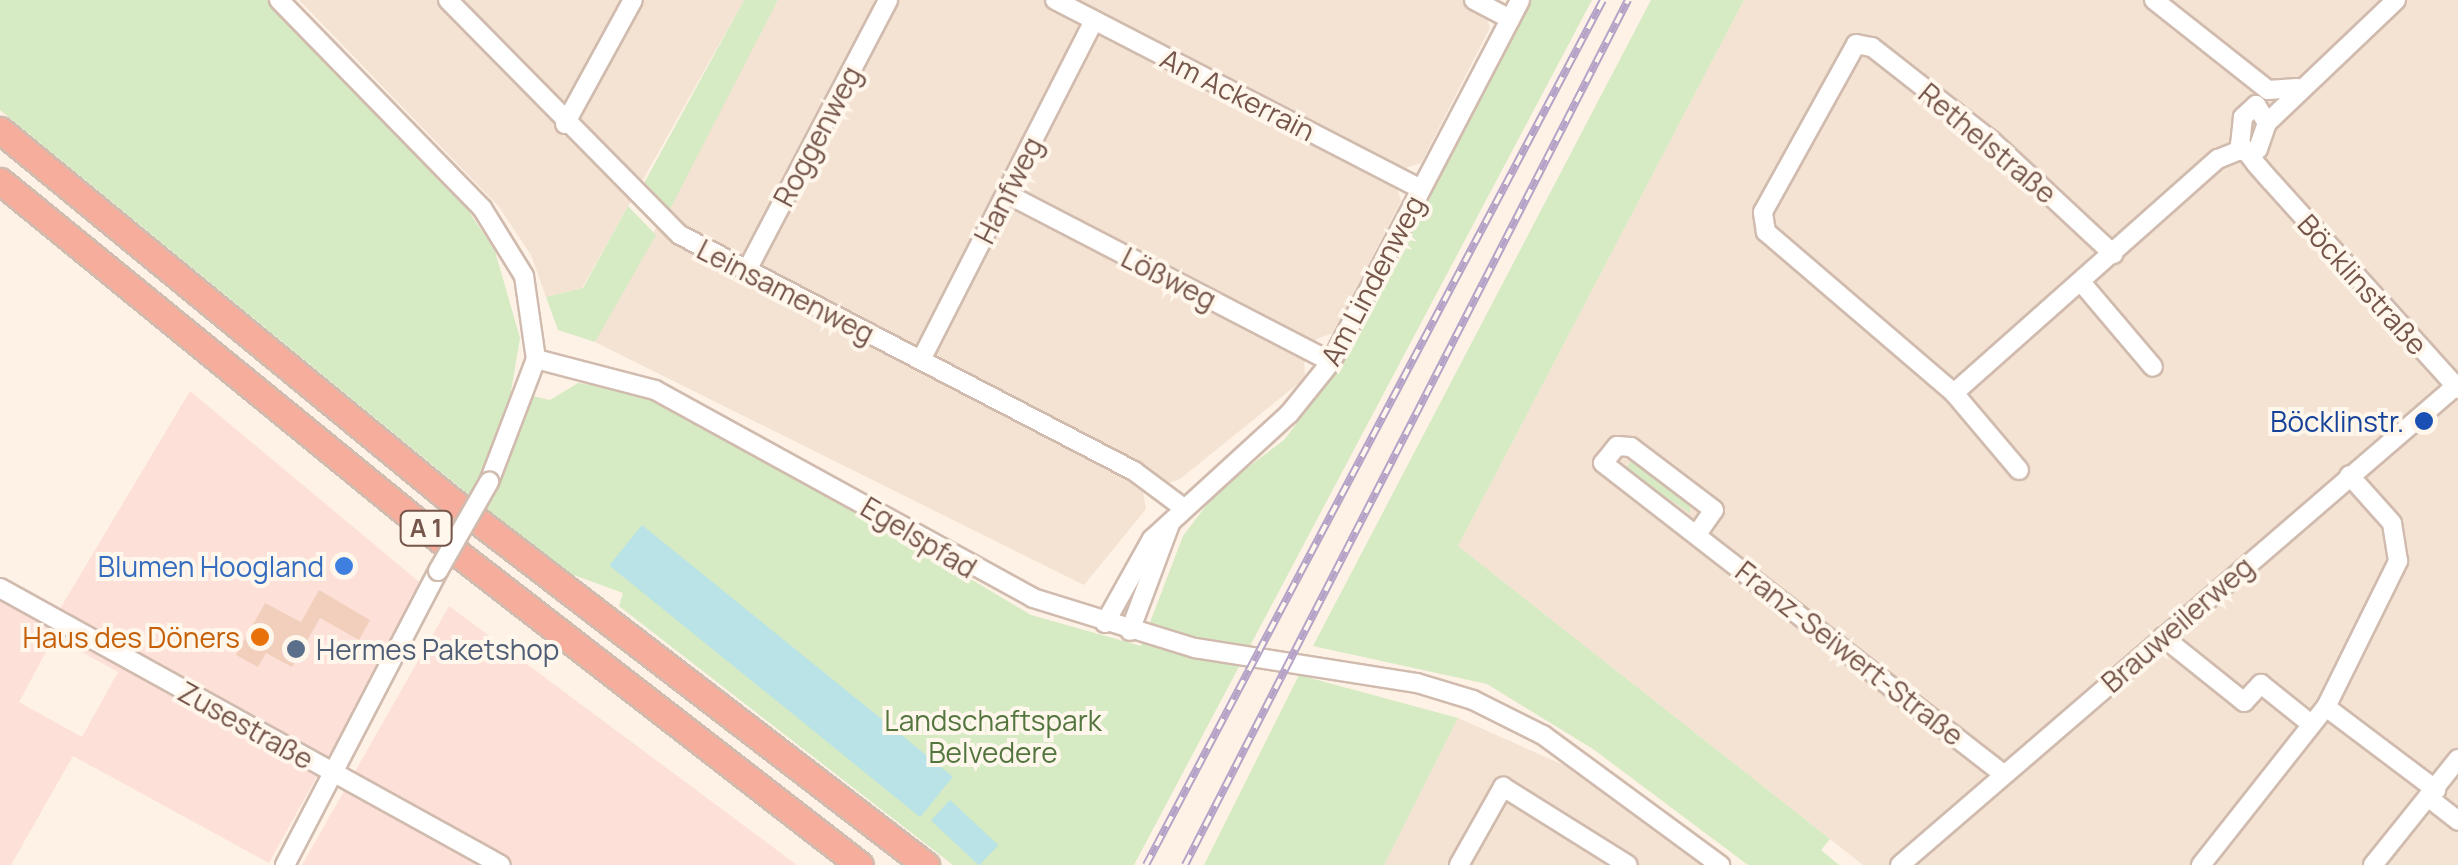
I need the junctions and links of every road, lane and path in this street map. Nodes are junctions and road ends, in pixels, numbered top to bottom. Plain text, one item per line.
1 (279, 0) edge
2 (448, 0) edge
3 (633, 0) edge
4 (888, 0) edge
5 (1055, 0) edge
6 (1474, 0) edge
7 (1520, 0) edge
8 (2154, 0) edge
9 (2396, 0) edge
10 (1510, 19) junction
11 (1094, 20) junction
12 (2235, 64) junction
13 (2257, 82) junction
14 (2301, 88) junction
15 (2242, 120) junction
16 (565, 124) junction
17 (2266, 124) junction
18 (0, 130) edge
19 (2246, 150) junction
20 (2218, 159) junction
21 (0, 181) edge
22 (2271, 181) junction
23 (1420, 188) junction
24 (1007, 194) junction
25 (2112, 254) junction
26 (746, 272) junction
27 (2081, 282) junction
28 (536, 360) junction
29 (921, 360) junction
30 (1331, 362) junction
31 (2153, 367) dead end
32 (2457, 386) edge
33 (1954, 393) junction
34 (2019, 470) dead end
35 (2350, 475) junction
36 (1176, 512) junction
37 (1697, 534) junction
38 (0, 588) edge
39 (1105, 623) junction
40 (1130, 631) junction
41 (2163, 637) junction
42 (2326, 707) junction
43 (2311, 724) junction
44 (2458, 759) edge
45 (2002, 773) junction
46 (335, 774) junction
47 (2433, 794) junction
48 (2458, 821) edge
49 (1902, 864) edge
50 (285, 865) edge
51 (501, 865) edge
52 (860, 865) edge
53 (926, 865) edge
54 (1459, 865) edge
55 (1628, 865) edge
56 (1720, 865) edge
57 (2201, 865) edge
58 (2373, 865) edge

1 - 28 street
2 - 16 street, Leinsamenweg
3 - 16 street
4 - 26 street, Roggenweg
5 - 11 street, Am Ackerrain
6 - 10 street
7 - 10 street, Am Lindenweg
8 - 12 street
9 - 14 street
10 - 23 street, Am Lindenweg
11 - 23 street, Am Ackerrain
11 - 24 street, Hanfweg
12 - 13 street
12 - 15 street, Böcklinstraße
13 - 14 street
13 - 17 street
14 - 17 street
15 - 17 street
15 - 19 street, Böcklinstraße
15 - 20 street
16 - 26 street, Leinsamenweg
17 - 19 street
17 - 22 street
18 - 53 highway, A 1
19 - 20 street
19 - 22 street, Böcklinstraße
20 - 25 street
21 - 52 highway, A 1
22 - 32 street, Böcklinstraße
23 - 30 street, Am Lindenweg
24 - 29 street, Hanfweg
24 - 30 street, Lößweg
25 - 27 street
25 - 33 street, Rethelstraße
26 - 29 street, Leinsamenweg
27 - 31 street
27 - 33 street
28 - 39 street, Egelspfad
28 - 46 street, bridge
29 - 36 street, Leinsamenweg
30 - 36 street, Am Lindenweg
32 - 35 street, Brauweilerweg
33 - 34 street
35 - 41 street, Brauweilerweg
35 - 42 street
36 - 39 street, Am Lindenweg
36 - 40 street, Am Lindenweg
37 - 37 street, Franz-Seiwert-Straße
37 - 45 street, Franz-Seiwert-Straße
38 - 46 street, Zusestraße
39 - 40 street, Egelspfad
40 - 56 street, Egelspfad
41 - 43 street
41 - 45 street, Brauweilerweg
42 - 43 street
42 - 47 street
43 - 57 street
44 - 47 street
45 - 49 street, Brauweilerweg
46 - 50 street
46 - 51 street, Zusestraße
47 - 48 street
47 - 58 street
54 - 55 street

